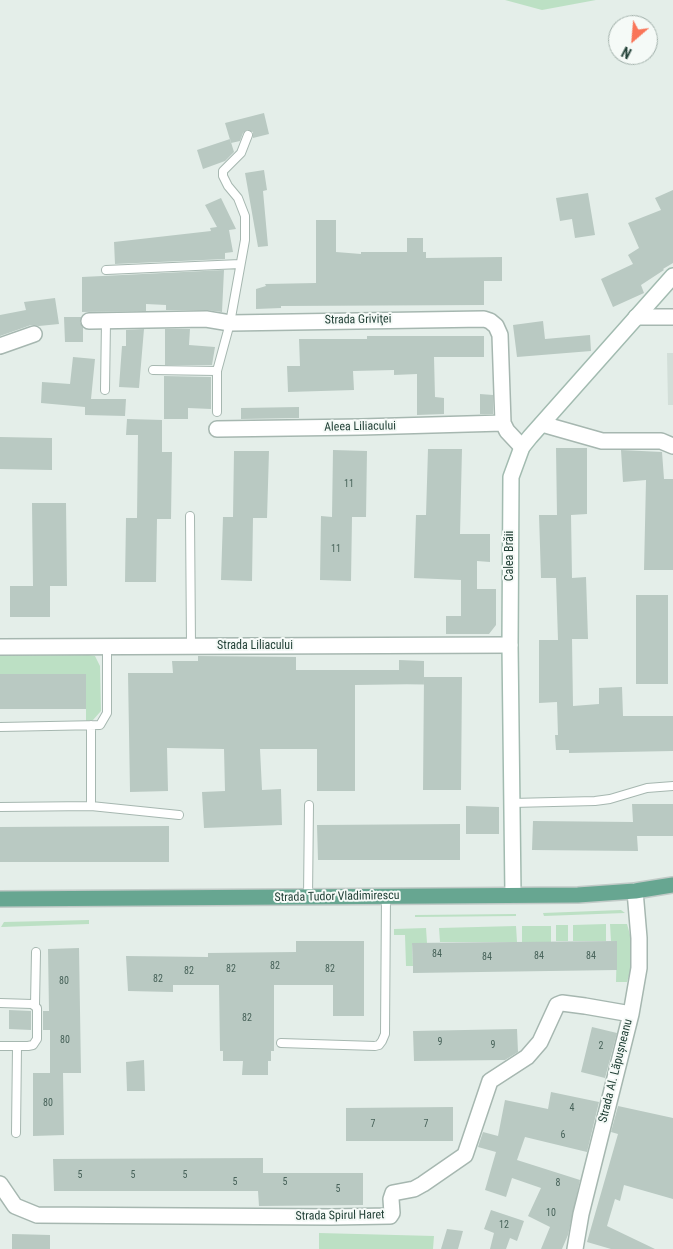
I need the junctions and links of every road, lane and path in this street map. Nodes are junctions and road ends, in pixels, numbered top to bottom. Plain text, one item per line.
1 (248, 135) dead end
2 (240, 264) junction
3 (106, 270) dead end
4 (673, 276) edge
5 (636, 317) junction
6 (673, 317) edge
7 (106, 320) junction
8 (89, 321) dead end
9 (230, 324) junction
10 (34, 334) dead end
11 (0, 346) edge
12 (153, 370) dead end
13 (217, 371) junction
14 (105, 390) dead end
15 (217, 412) dead end
16 (503, 423) junction
17 (542, 424) junction
18 (217, 429) dead end
19 (673, 446) edge
20 (522, 447) junction
21 (190, 516) dead end
22 (510, 645) junction
23 (107, 646) junction
24 (191, 646) junction
25 (0, 647) edge
26 (91, 725) junction
27 (0, 726) edge
28 (673, 786) edge
29 (512, 803) junction
30 (309, 805) dead end
31 (91, 806) junction
32 (0, 807) edge
33 (179, 815) dead end
34 (673, 885) edge
35 (635, 891) junction
36 (513, 895) junction
37 (386, 896) junction
38 (308, 897) junction
39 (0, 899) edge
40 (36, 952) dead end
41 (0, 1003) edge
42 (35, 1006) junction
43 (631, 1014) junction
44 (281, 1043) dead end
45 (0, 1046) edge
46 (17, 1047) junction
47 (16, 1133) dead end
48 (0, 1184) edge
49 (575, 1249) edge

1 - 2 lane
2 - 3 lane
2 - 9 lane
4 - 5 street, Calea Brăii
5 - 6 street
5 - 17 street, Calea Brăii
7 - 8 street, Strada Griviţei
7 - 9 street, Strada Griviţei
7 - 14 lane
9 - 13 lane
9 - 16 street, Strada Griviţei
10 - 11 street
12 - 13 lane
13 - 15 lane
16 - 18 street, Aleea Liliacului
16 - 20 street
17 - 19 street
17 - 20 street, Calea Brăii
20 - 22 street, Calea Brăii
21 - 24 lane
22 - 24 street, Strada Liliacului
22 - 29 street, Calea Brăii
23 - 24 street, Strada Liliacului
23 - 25 street, Strada Liliacului
23 - 26 lane
26 - 27 lane
26 - 31 lane
28 - 29 lane
29 - 36 street, Calea Brăii
30 - 38 lane
31 - 32 lane
31 - 33 lane
34 - 35 main road, Strada Tudor Vladimirescu
35 - 36 main road, Strada Tudor Vladimirescu
35 - 43 street, Strada Al. Lăpușneanu
36 - 37 main road, Strada Tudor Vladimirescu
37 - 38 main road, Strada Tudor Vladimirescu
37 - 44 lane
38 - 39 main road, Strada Tudor Vladimirescu
40 - 42 lane
41 - 42 lane
42 - 46 lane
43 - 48 street, Strada Spirul Haret
43 - 49 street, Strada Al. Lăpușneanu
45 - 46 lane
46 - 47 lane

